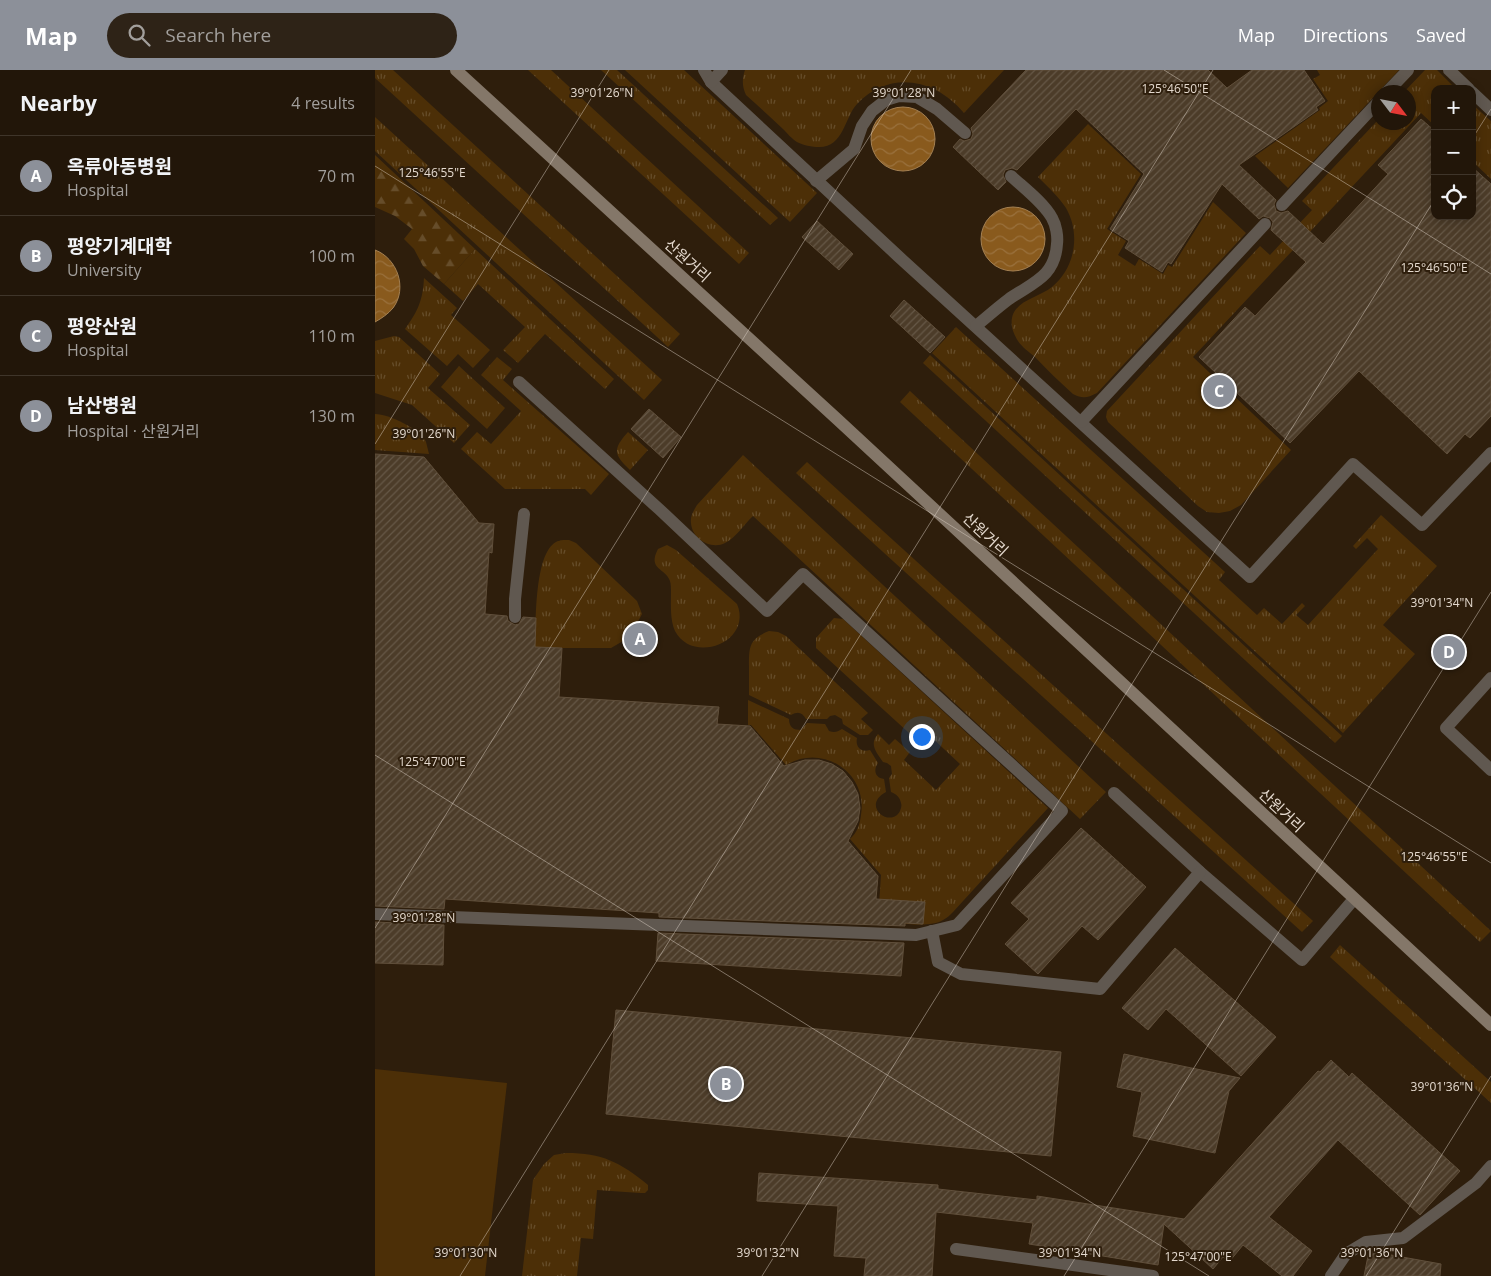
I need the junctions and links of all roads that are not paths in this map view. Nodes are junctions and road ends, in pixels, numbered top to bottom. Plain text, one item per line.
1 (456, 70) edge
2 (703, 70) edge
3 (722, 70) edge
4 (1407, 70) edge
5 (1449, 70) edge
6 (711, 82) junction
7 (1393, 85) edge
8 (1465, 85) edge
9 (1476, 96) edge
10 (1371, 110) edge
11 (1491, 110) edge
12 (965, 133) dead end
13 (1011, 176) dead end
14 (816, 181) junction
15 (1282, 205) dead end
16 (1265, 224) dead end
17 (976, 326) junction
18 (519, 382) dead end
19 (1081, 422) junction
20 (1491, 453) edge
21 (524, 514) dead end
22 (515, 616) dead end
23 (1491, 678) edge
24 (1491, 770) edge
25 (1114, 793) dead end
26 (1200, 872) junction
27 (1354, 899) junction
28 (375, 914) edge
29 (932, 931) junction
30 (1491, 1025) edge
31 (1491, 1166) edge
32 (956, 1250) dead end
33 (1153, 1276) edge
34 (1331, 1276) edge

1 - 27 main road, 산원거리
2 - 6 street
3 - 6 street
4 - 7 street
5 - 8 street
6 - 14 street
9 - 11 street
10 - 15 street
12 - 14 street
13 - 17 street
14 - 17 street
16 - 19 street
17 - 19 street
18 - 29 street
19 - 20 street
21 - 22 street
23 - 24 street
25 - 26 street
26 - 27 street
26 - 29 street
27 - 30 main road, 산원거리
28 - 29 street
31 - 34 street
32 - 33 street

